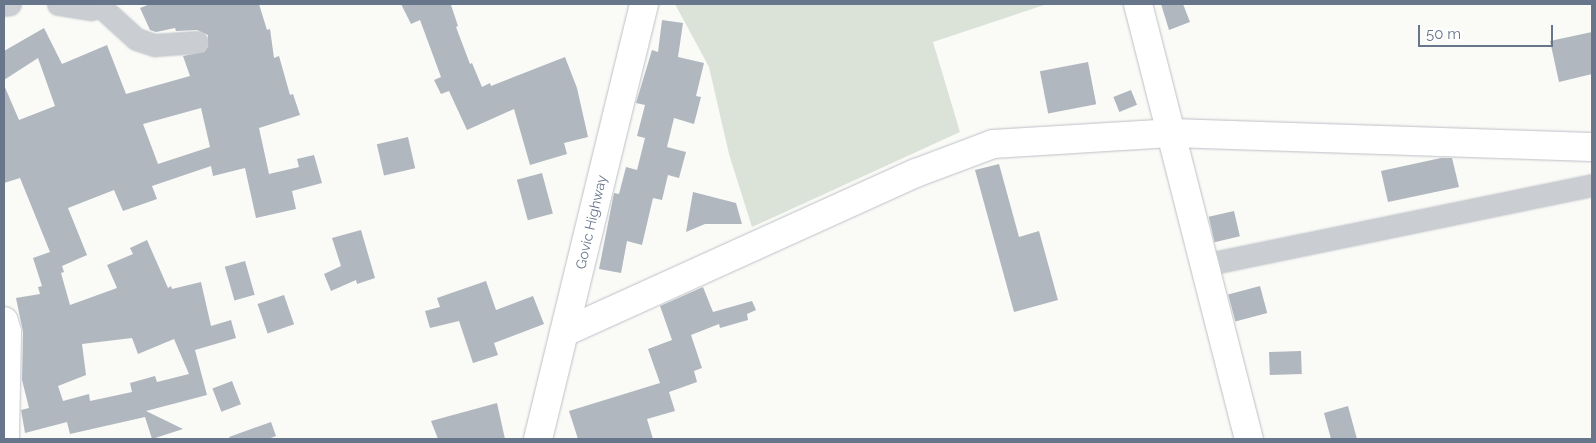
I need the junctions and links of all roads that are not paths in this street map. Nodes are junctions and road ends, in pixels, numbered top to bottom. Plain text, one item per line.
1 (10, 4) edge
2 (58, 4) edge
3 (644, 4) edge
4 (1138, 4) edge
5 (4, 5) edge
6 (197, 42) dead end
7 (1171, 133) junction
8 (1592, 147) edge
9 (1592, 185) edge
10 (1203, 266) junction
11 (5, 328) edge
12 (565, 332) junction
13 (5, 439) edge
14 (538, 439) edge
15 (1249, 439) edge

1 - 5 street
2 - 6 street
3 - 12 street, Govic Highway
4 - 7 street
7 - 8 street
7 - 10 street
7 - 12 street
9 - 10 street
10 - 15 street
11 - 13 street
12 - 14 street, Govic Highway

